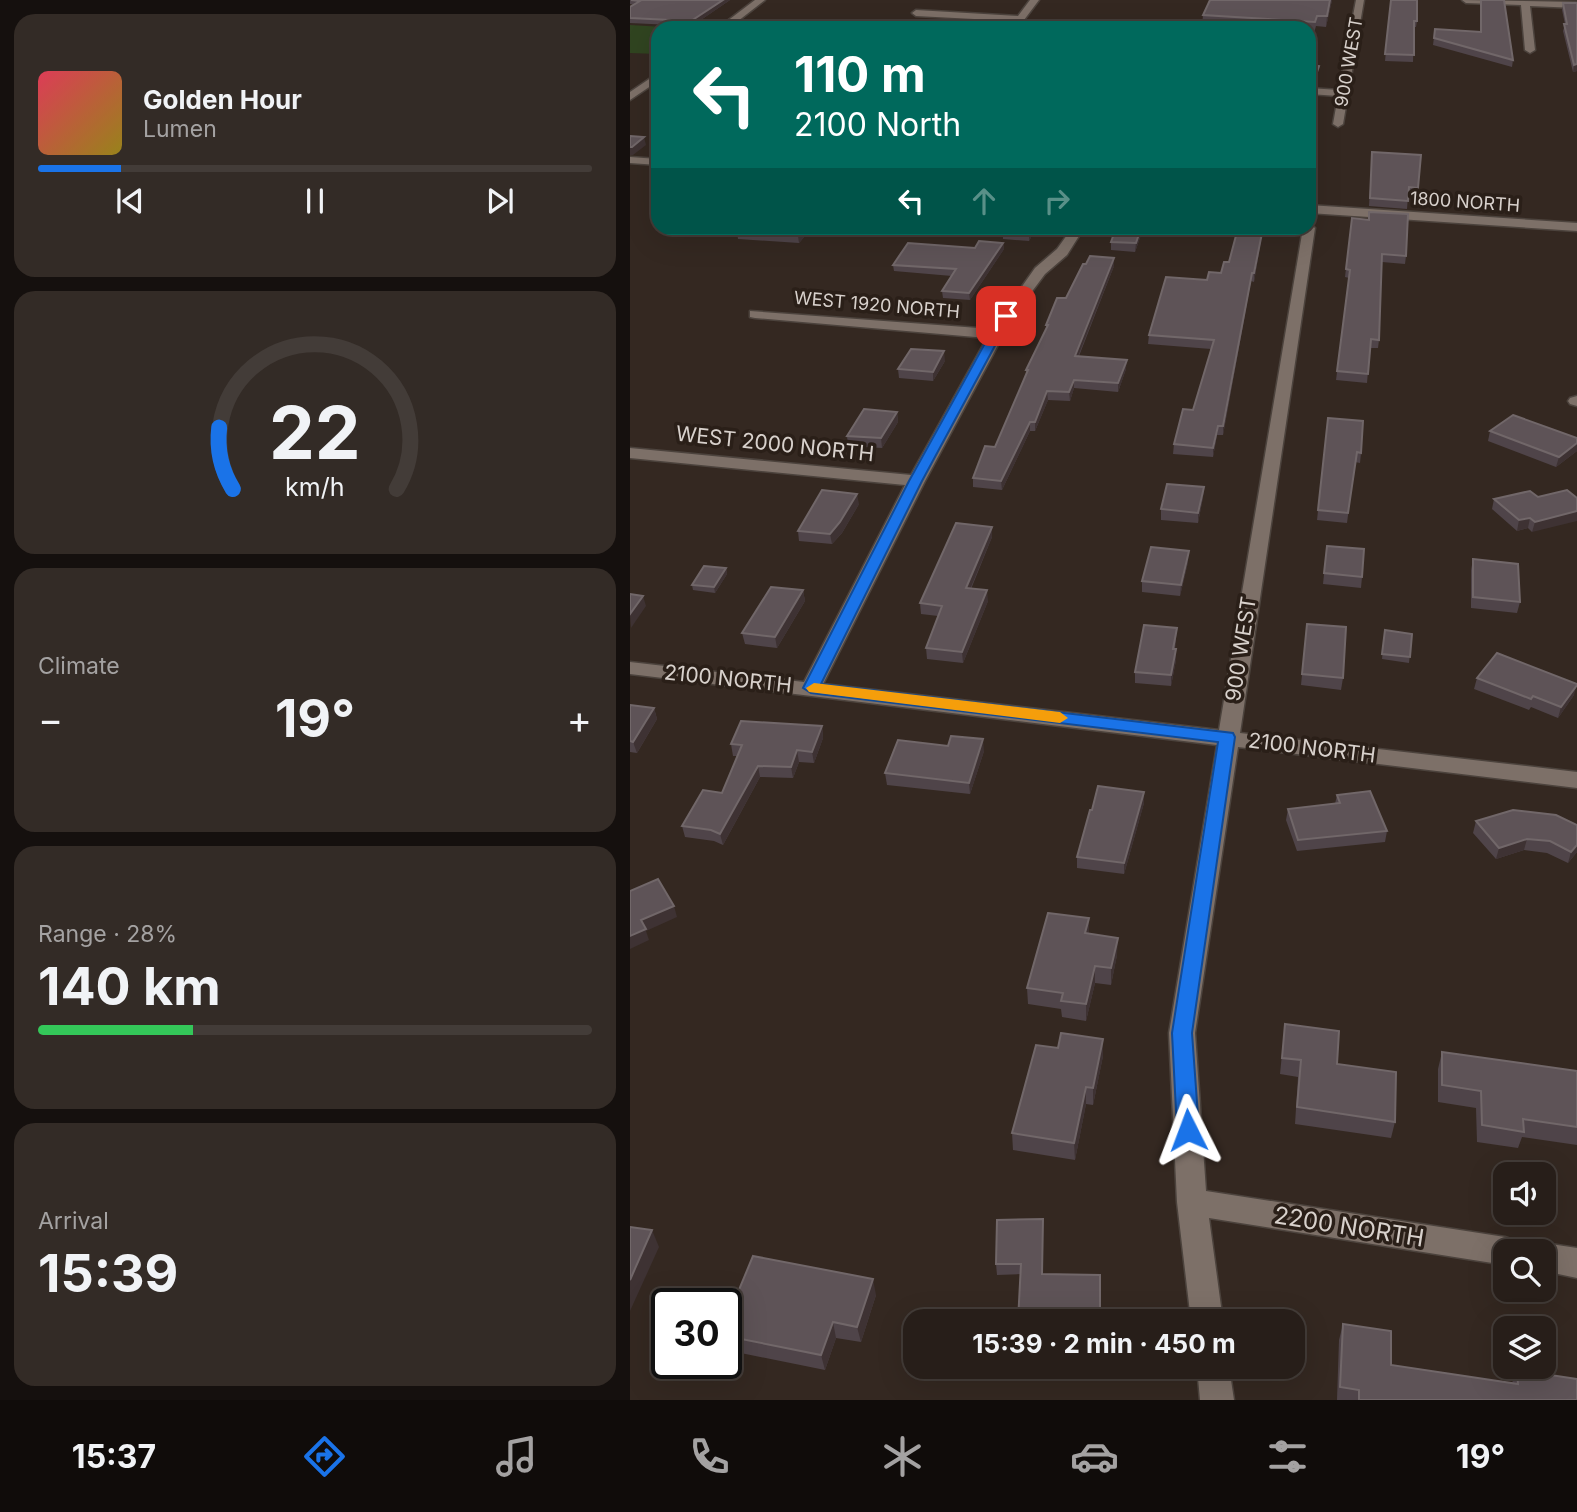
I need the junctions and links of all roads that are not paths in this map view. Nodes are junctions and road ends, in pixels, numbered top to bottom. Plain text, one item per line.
1 (761, 0) edge
2 (1035, 0) edge
3 (1360, 0) edge
4 (1465, 0) edge
5 (1525, 1) edge
6 (1577, 5) edge
7 (916, 13) dead end
8 (1021, 19) joint
9 (732, 21) edge
10 (1531, 50) dead end
11 (651, 81) edge
12 (1316, 91) edge
13 (1342, 93) junction
14 (630, 97) edge
15 (1338, 124) dead end
16 (630, 160) edge
17 (651, 162) edge
18 (1316, 218) edge
19 (1577, 227) edge
20 (1074, 235) edge
21 (1307, 235) edge
22 (755, 314) dead end
23 (996, 334) junction
24 (630, 453) edge
25 (916, 481) junction
26 (630, 668) edge
27 (811, 688) junction
28 (1227, 737) junction
29 (1577, 780) edge
30 (1192, 1202) junction
31 (1493, 1249) edge
32 (1556, 1259) edge
33 (1577, 1263) edge
34 (1205, 1309) edge
35 (1214, 1379) edge
36 (1217, 1400) edge

1 - 9 street
2 - 8 street
3 - 13 street, 900 WEST
4 - 5 street
5 - 6 street
5 - 10 street
7 - 8 street
11 - 14 street
12 - 13 street
13 - 15 street, 900 WEST
16 - 17 street
18 - 19 street, 1800 NORTH
20 - 23 street
21 - 28 street, 900 WEST
22 - 23 street, WEST 1920 NORTH
23 - 25 street
24 - 25 street, WEST 2000 NORTH
25 - 27 street
26 - 27 street, 2100 NORTH
27 - 28 street, 2100 NORTH
28 - 29 street, 2100 NORTH
28 - 30 street, 900 WEST
30 - 31 street, 2200 NORTH
30 - 34 street, 900 WEST
32 - 33 street
35 - 36 street

